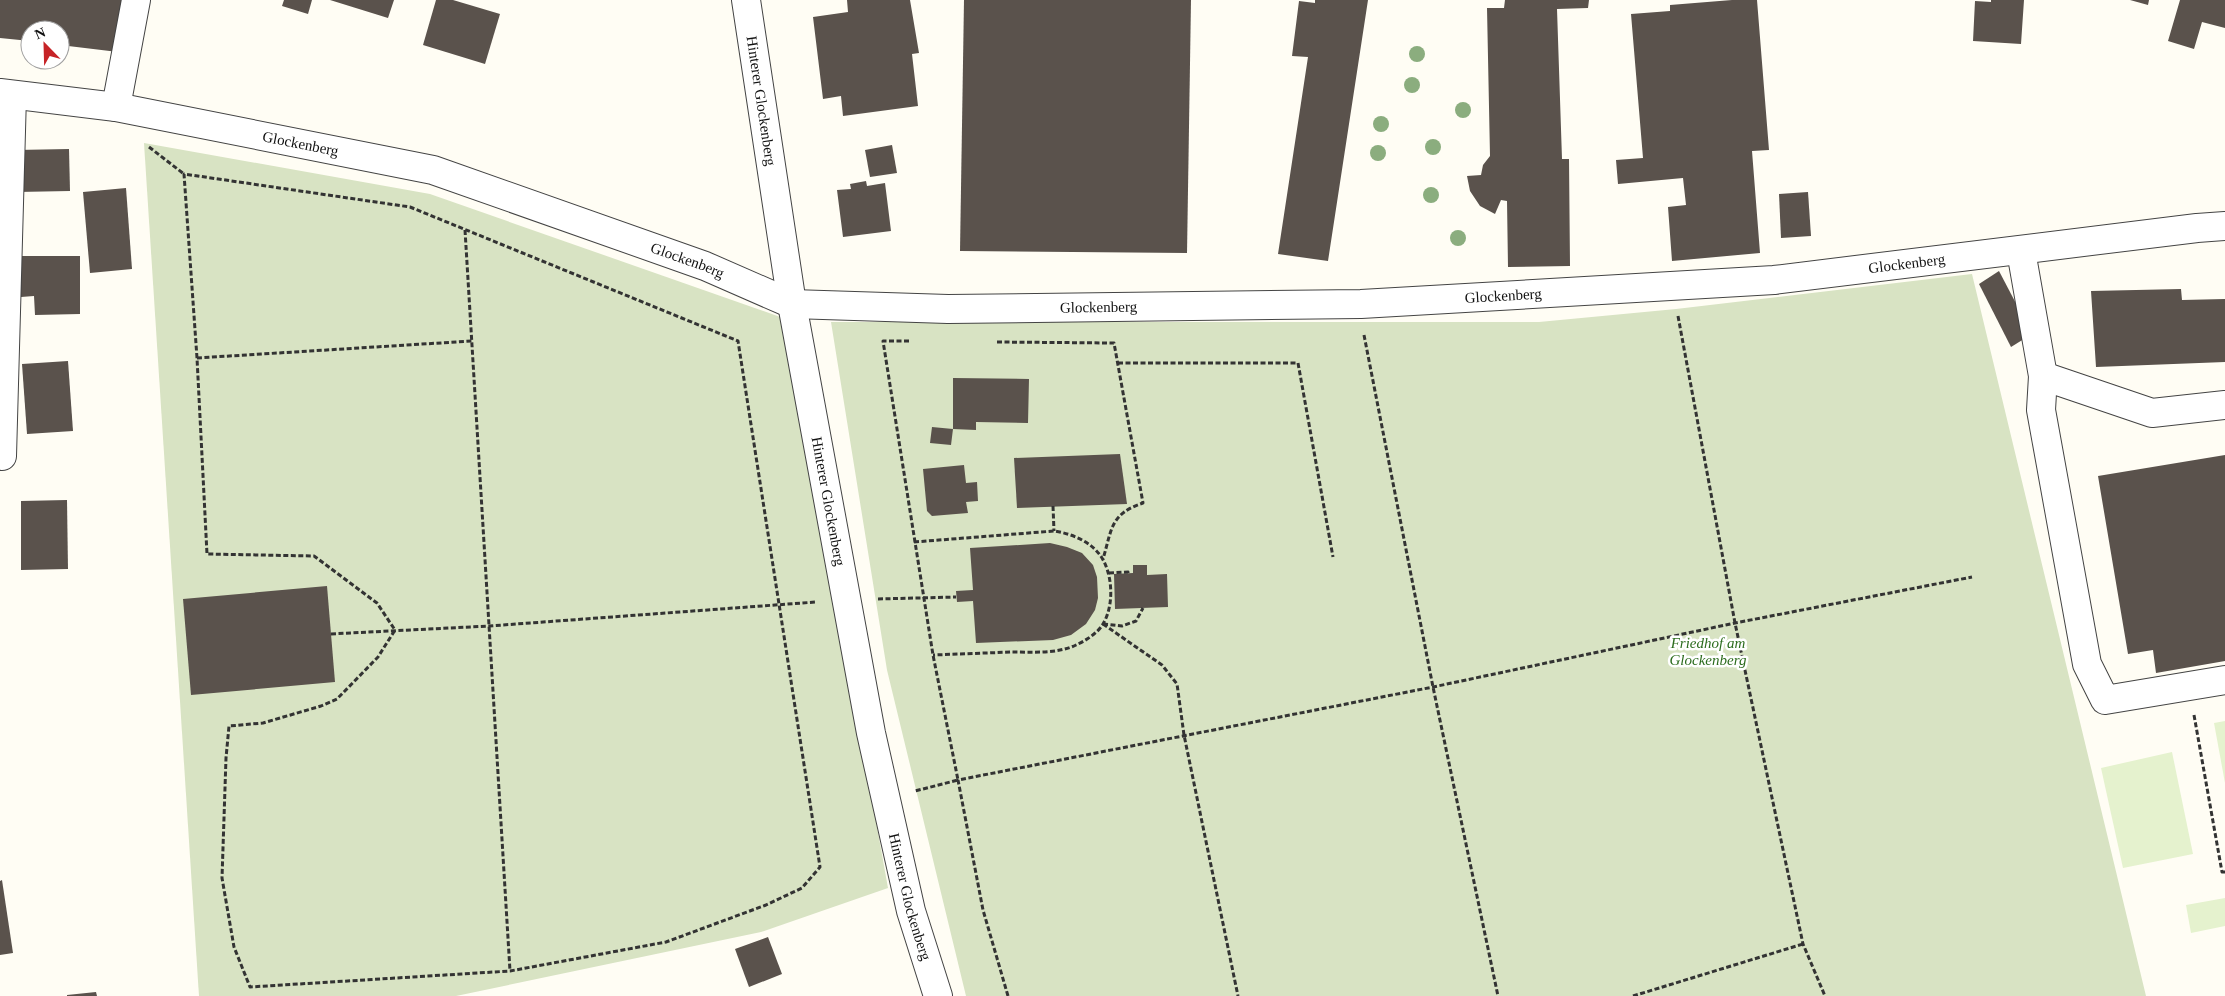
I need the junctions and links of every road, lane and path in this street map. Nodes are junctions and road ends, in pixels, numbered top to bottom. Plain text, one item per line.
1 (136, 0) edge
2 (746, 0) edge
3 (6, 94) edge
4 (116, 106) junction
5 (2225, 226) edge
6 (465, 230) junction
7 (2021, 251) junction
8 (1674, 286) junction
9 (792, 304) junction
10 (1360, 304) junction
11 (472, 341) junction
12 (912, 341) dead end
13 (989, 342) dead end
14 (197, 358) junction
15 (1118, 364) junction
16 (2043, 376) junction
17 (2225, 405) edge
18 (2, 456) dead end
19 (1054, 506) dead end
20 (1054, 531) junction
21 (914, 542) junction
22 (1333, 557) dead end
23 (1103, 559) junction
24 (1109, 573) junction
25 (1128, 574) dead end
26 (1972, 577) dead end
27 (956, 597) dead end
28 (923, 598) junction
29 (848, 601) junction
30 (780, 604) junction
31 (1143, 608) dead end
32 (1735, 623) junction
33 (1103, 624) junction
34 (490, 626) junction
35 (395, 630) junction
36 (331, 634) dead end
37 (933, 655) junction
38 (2225, 680) edge
39 (1433, 687) junction
40 (2189, 687) junction
41 (1184, 735) junction
42 (958, 780) junction
43 (884, 794) junction
44 (2225, 872) edge
45 (1803, 944) junction
46 (510, 971) junction
47 (938, 996) edge
48 (1008, 996) edge
49 (1238, 996) edge
50 (1498, 996) edge
51 (1633, 996) edge
52 (1825, 996) edge

1 - 4 street
2 - 9 street, Hinterer Glockenberg
3 - 4 street, Glockenberg
3 - 18 street
4 - 9 street, Glockenberg
5 - 7 street, Glockenberg
6 - 11 path
6 - 14 path
6 - 30 path
7 - 8 street, Glockenberg
7 - 16 street
8 - 10 street, Glockenberg
8 - 32 path
9 - 10 street, Glockenberg
9 - 29 street, Hinterer Glockenberg
10 - 39 path
11 - 14 path
11 - 34 path
12 - 21 path
13 - 15 path
14 - 35 path
15 - 22 path
15 - 23 path
16 - 17 street
16 - 40 street
19 - 20 path
20 - 21 path
20 - 23 path
21 - 28 path
23 - 24 path
24 - 25 path
24 - 33 path
26 - 32 path
27 - 28 path
28 - 29 path
28 - 37 path
29 - 30 path
29 - 43 street, Hinterer Glockenberg
30 - 34 path
30 - 46 path
31 - 33 path
32 - 39 path
32 - 45 path
33 - 37 path
33 - 41 path
34 - 35 path
34 - 46 path
35 - 36 path
35 - 46 path
37 - 42 path
38 - 40 street
39 - 41 path
39 - 50 path
40 - 44 path
41 - 42 path
41 - 49 path
42 - 43 path
42 - 48 path
43 - 47 street, Hinterer Glockenberg
45 - 51 path
45 - 52 path

